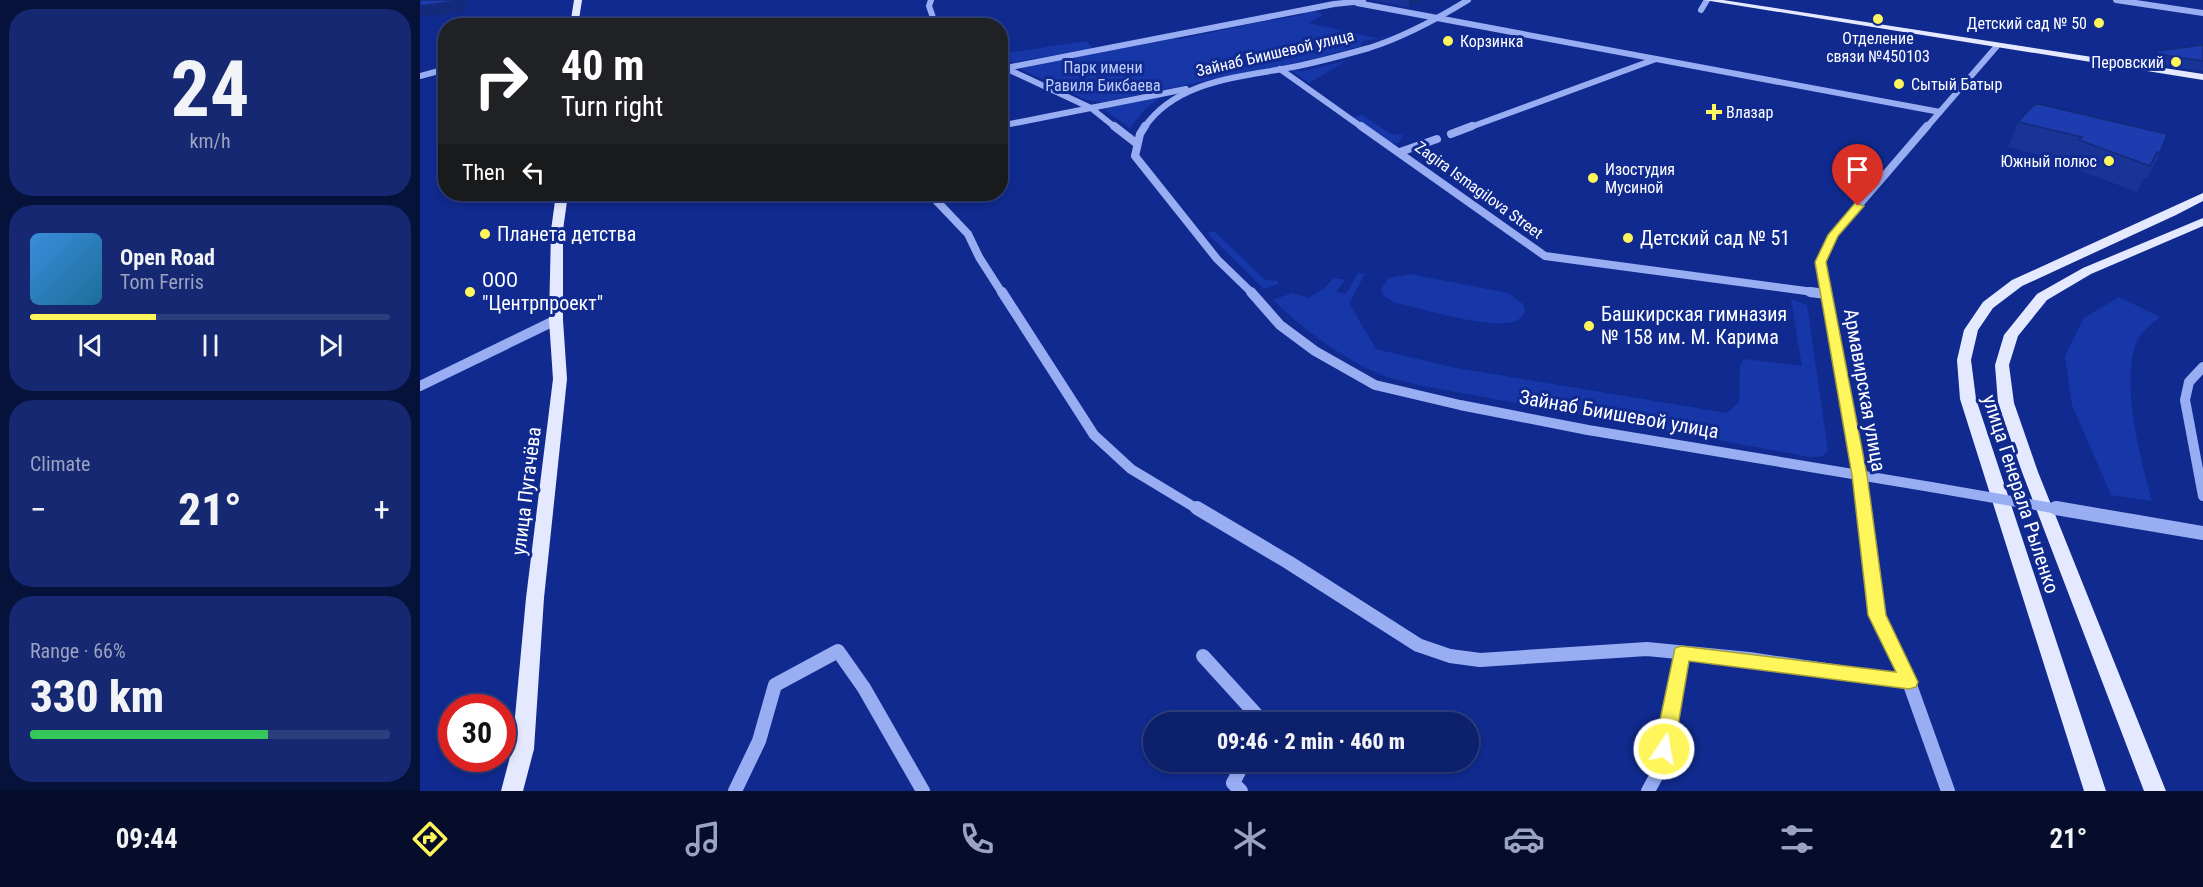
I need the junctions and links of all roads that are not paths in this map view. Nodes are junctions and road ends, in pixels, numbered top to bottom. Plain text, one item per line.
1 (578, 0) edge
2 (931, 0) edge
3 (1366, 0) edge
4 (1467, 0) edge
5 (1707, 0) edge
6 (2116, 0) edge
7 (1357, 3) junction
8 (1701, 10) dead end
9 (2203, 13) edge
10 (575, 18) edge
11 (933, 18) edge
12 (1440, 18) junction
13 (1997, 46) junction
14 (1656, 59) junction
15 (1008, 66) edge
16 (1008, 69) edge
17 (1280, 69) junction
18 (438, 71) edge
19 (420, 75) edge
20 (2203, 77) edge
21 (1195, 88) junction
22 (1091, 108) junction
23 (1940, 112) junction
24 (1008, 124) edge
25 (1451, 134) dead end
26 (1437, 138) dead end
27 (1136, 143) junction
28 (1400, 152) junction
29 (2203, 196) edge
30 (561, 201) edge
31 (937, 201) edge
32 (2203, 222) edge
33 (1826, 294) junction
34 (556, 320) junction
35 (2203, 367) edge
36 (420, 386) edge
37 (1860, 475) junction
38 (2203, 496) edge
39 (2203, 533) edge
40 (1681, 653) junction
41 (1203, 656) dead end
42 (1909, 682) junction
43 (1254, 712) edge
44 (1239, 772) edge
45 (512, 791) edge
46 (735, 791) edge
47 (923, 791) edge
48 (1241, 791) edge
49 (1648, 791) edge
50 (1948, 791) edge
51 (2095, 791) edge
52 (2155, 791) edge

1 - 10 main road
2 - 11 street
3 - 7 street
4 - 12 street, Зайнаб Биишевой улица
5 - 8 street
5 - 13 main road
6 - 9 street
7 - 12 street
7 - 15 street
12 - 14 street
12 - 17 street, Зайнаб Биишевой улица
13 - 20 main road
13 - 23 street, Армавирская улица
14 - 23 street
14 - 25 street
16 - 22 street
17 - 21 street, Зайнаб Биишевой улица
17 - 28 street, Zagira Ismagilova Street
18 - 19 street
21 - 22 street
21 - 27 street, Зайнаб Биишевой улица
22 - 24 street
22 - 27 street
23 - 33 street, Армавирская улица
26 - 28 street
27 - 37 street, Зайнаб Биишевой улица
28 - 33 street, Zagira Ismagilova Street
29 - 51 main road, улица Генерала Рыленко
30 - 34 main road, улица Пугачёва
31 - 40 street
32 - 52 main road, улица Генерала Рыленко
33 - 37 street, Армавирская улица
34 - 36 street
34 - 45 main road, улица Пугачёва
35 - 38 street
37 - 39 street, Зайнаб Биишевой улица, bridge
37 - 42 street, Армавирская улица
40 - 42 street
40 - 49 street
41 - 43 street
42 - 50 street, Армавирская улица
44 - 48 street
46 - 47 street

